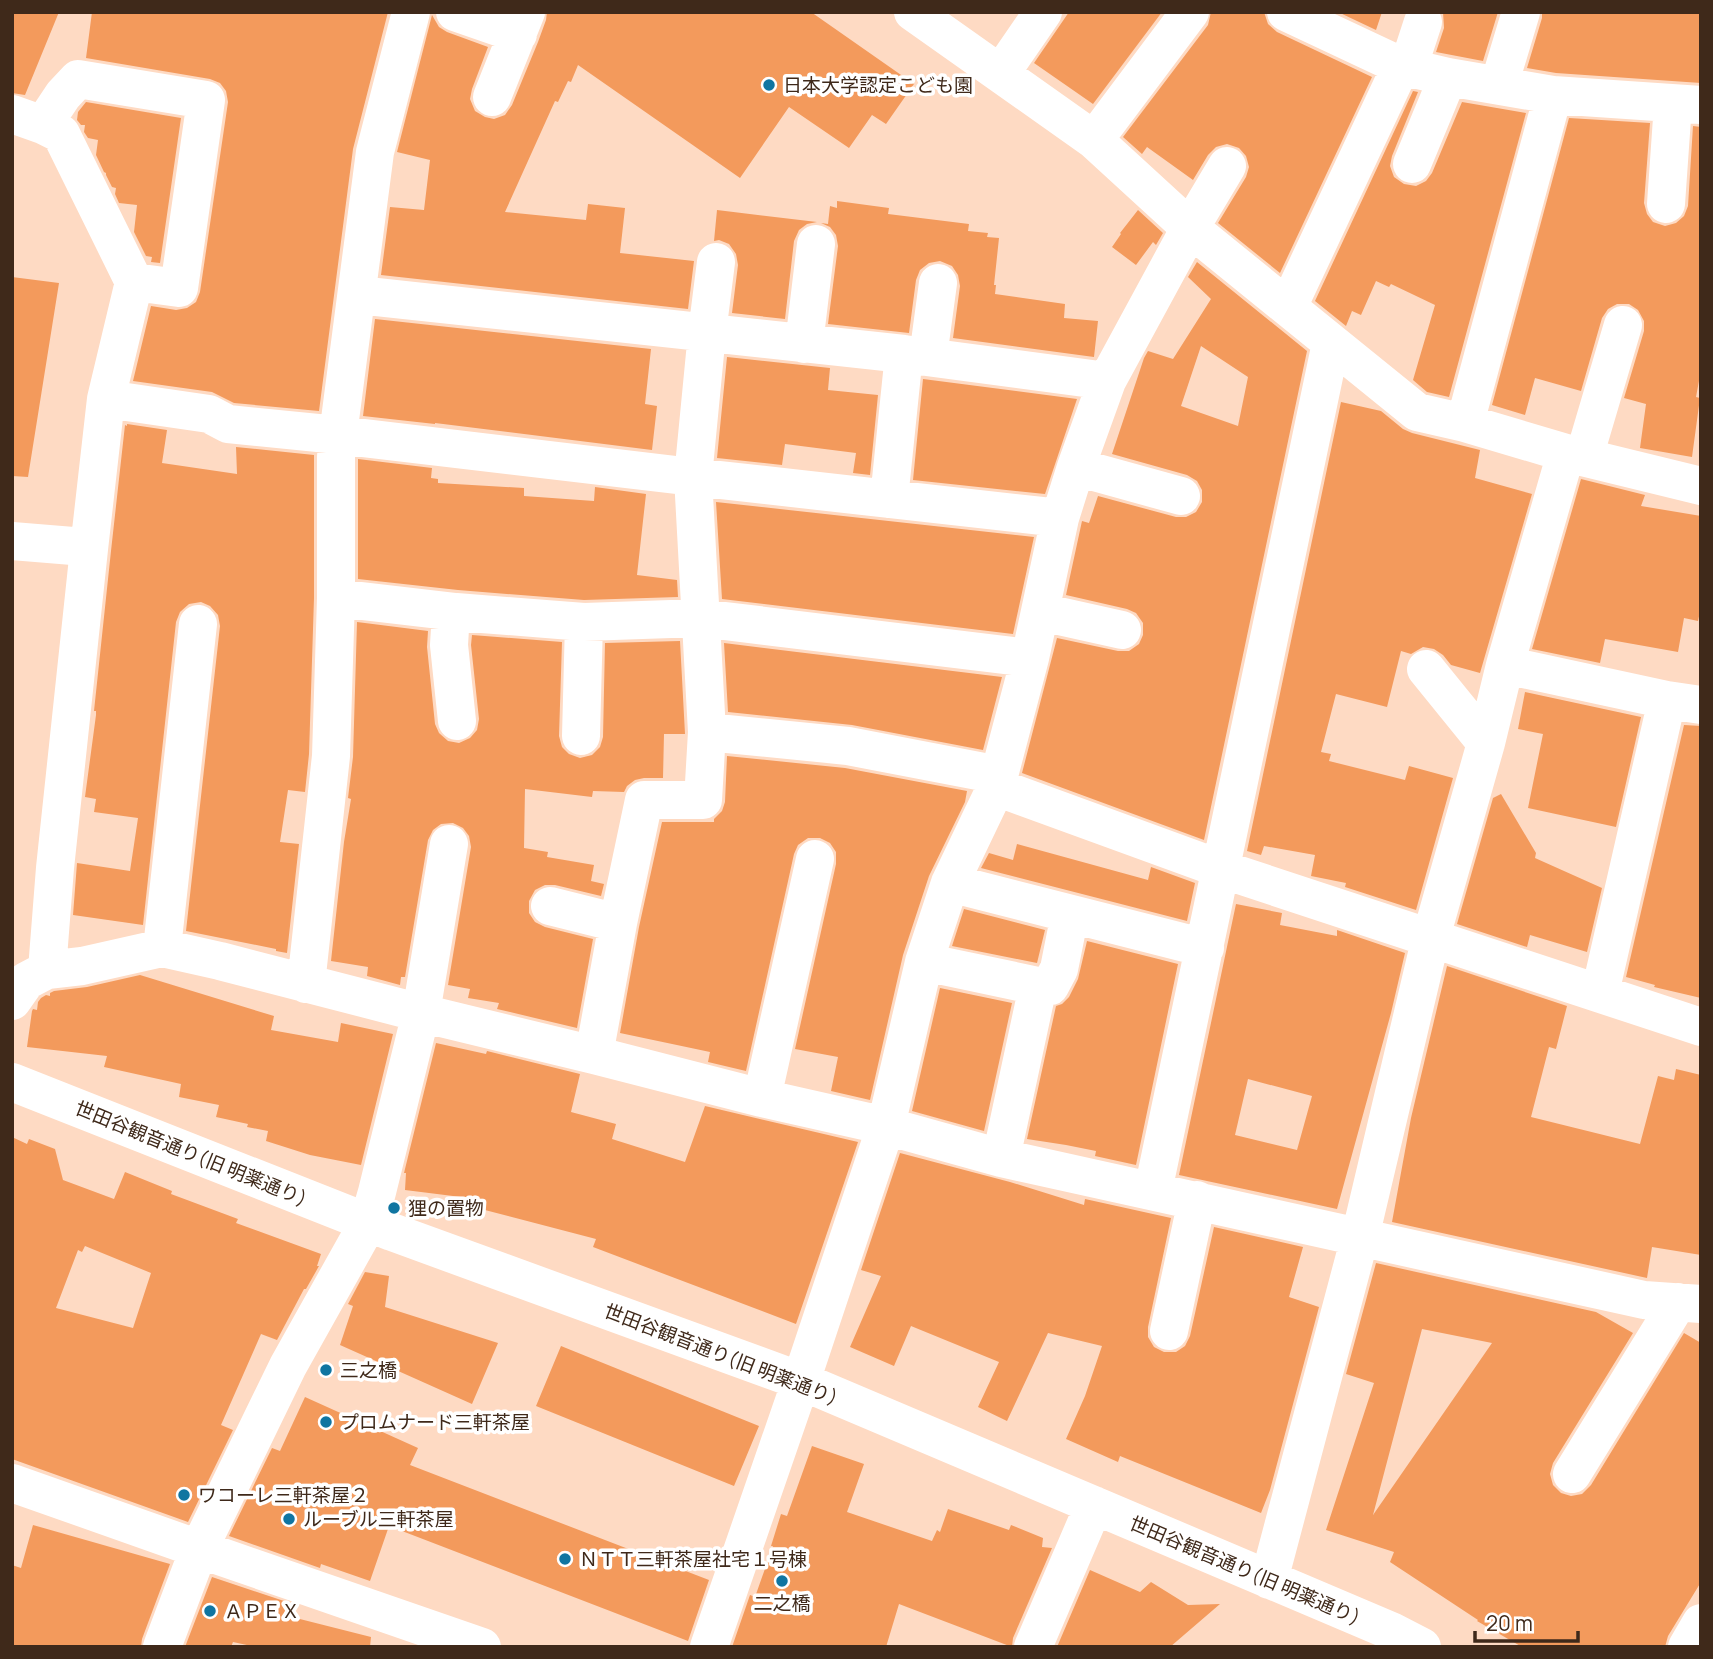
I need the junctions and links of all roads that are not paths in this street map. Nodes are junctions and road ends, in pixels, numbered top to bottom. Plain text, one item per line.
1 (411, 12) edge
2 (455, 12) edge
3 (913, 12) edge
4 (1044, 12) edge
5 (1190, 12) edge
6 (1286, 12) edge
7 (1521, 12) edge
8 (1423, 22) dead end
9 (522, 23) edge
10 (1404, 67) junction
11 (1001, 73) junction
12 (1448, 77) junction
13 (1499, 85) junction
14 (1553, 95) junction
15 (492, 97) dead end
16 (1687, 104) edge
17 (28, 119) edge
18 (1094, 140) junction
19 (1412, 164) dead end
20 (1227, 166) dead end
21 (1665, 204) dead end
22 (1190, 228) junction
23 (816, 244) dead end
24 (716, 262) dead end
25 (134, 282) junction
26 (938, 283) dead end
27 (358, 295) junction
28 (1288, 307) junction
29 (1623, 325) dead end
30 (707, 333) junction
31 (1331, 342) junction
32 (804, 344) junction
33 (916, 356) junction
34 (1107, 381) junction
35 (106, 399) junction
36 (1465, 424) junction
37 (338, 435) junction
38 (1575, 455) junction
39 (1076, 467) junction
40 (693, 477) junction
41 (1701, 486) edge
42 (1181, 496) dead end
43 (889, 499) junction
44 (1060, 518) junction
45 (12, 541) edge
46 (74, 547) dead end
47 (336, 598) junction
48 (451, 612) junction
49 (1041, 612) junction
50 (699, 618) junction
51 (584, 622) junction
52 (198, 624) dead end
53 (1122, 630) dead end
54 (1030, 658) junction
55 (1505, 665) junction
56 (1426, 669) dead end
57 (1684, 702) edge
58 (457, 721) dead end
59 (706, 732) junction
60 (582, 736) dead end
61 (1486, 743) junction
62 (997, 781) junction
63 (449, 844) dead end
64 (815, 859) dead end
65 (1221, 869) junction
66 (950, 883) junction
67 (550, 906) dead end
68 (1070, 914) junction
69 (618, 923) junction
70 (1431, 937) junction
71 (162, 948) junction
72 (1205, 948) junction
73 (924, 962) junction
74 (47, 970) junction
75 (306, 984) junction
76 (1038, 986) junction
77 (1600, 993) junction
78 (12, 1001) edge
79 (421, 1013) junction
80 (1701, 1027) edge
81 (594, 1055) junction
82 (12, 1082) edge
83 (762, 1098) junction
84 (886, 1126) junction
85 (1001, 1158) junction
86 (1153, 1191) junction
87 (1196, 1200) junction
88 (368, 1223) junction
89 (1360, 1237) junction
90 (1689, 1303) edge
91 (1169, 1331) dead end
92 (801, 1381) junction
93 (1572, 1474) dead end
94 (12, 1482) edge
95 (1094, 1505) junction
96 (199, 1549) junction
97 (1269, 1580) junction
98 (1701, 1623) edge
99 (1397, 1642) edge
100 (162, 1647) edge
101 (482, 1647) edge
102 (709, 1647) edge
103 (1033, 1647) edge
104 (1687, 1647) edge

1 - 27 street
2 - 9 street
3 - 11 street
4 - 11 street
5 - 18 street
6 - 10 street
7 - 13 street
8 - 10 street
9 - 15 street
10 - 12 street
10 - 28 street
11 - 18 street
12 - 13 street
12 - 19 street
13 - 14 street
14 - 16 street
14 - 36 street
16 - 21 street
17 - 25 street
17 - 25 street
18 - 22 street
20 - 22 street
22 - 28 street
22 - 34 street
23 - 32 street
24 - 30 street
25 - 35 street
26 - 33 street
27 - 30 street
27 - 37 street
28 - 31 street
29 - 38 street
30 - 32 street
30 - 40 street
31 - 36 street
31 - 65 street
32 - 33 street
33 - 34 street
33 - 43 street
34 - 39 street
35 - 37 street
35 - 74 street
36 - 38 street
37 - 40 street
37 - 47 street
38 - 41 street
38 - 55 street
39 - 42 street
39 - 44 street
40 - 43 street
40 - 50 street
43 - 44 street
44 - 49 street
45 - 46 street
47 - 48 street
47 - 75 street
48 - 51 street
48 - 58 street
49 - 53 street
49 - 54 street
50 - 51 street
50 - 54 street
50 - 59 street
51 - 60 street
52 - 71 street
54 - 62 street
55 - 57 street
55 - 61 street
56 - 61 street
57 - 77 street
59 - 62 street
59 - 69 street
61 - 70 street
62 - 65 street
62 - 66 street
63 - 79 street
64 - 83 street
65 - 70 street
65 - 72 street
66 - 68 street
66 - 73 street
67 - 69 street
68 - 72 street
68 - 76 street
69 - 81 street
70 - 77 street
70 - 89 street
71 - 74 street
71 - 75 street
72 - 86 street
73 - 76 street
73 - 84 street
74 - 78 street
75 - 79 street
76 - 85 street
77 - 80 street
79 - 81 street
79 - 88 street
81 - 83 street
82 - 88 street, 世田谷観音通り(旧 明薬通り)
83 - 84 street
84 - 85 street
84 - 92 street
85 - 86 street
86 - 87 street
87 - 89 street
87 - 91 street
88 - 92 street, 世田谷観音通り(旧 明薬通り)
88 - 96 street
89 - 90 street
89 - 97 street
90 - 93 street
92 - 95 street, 世田谷観音通り(旧 明薬通り)
92 - 102 street
94 - 96 street
95 - 97 street, 世田谷観音通り(旧 明薬通り)
95 - 103 street
96 - 100 street
96 - 101 street
97 - 99 street, 世田谷観音通り(旧 明薬通り)
98 - 104 street

